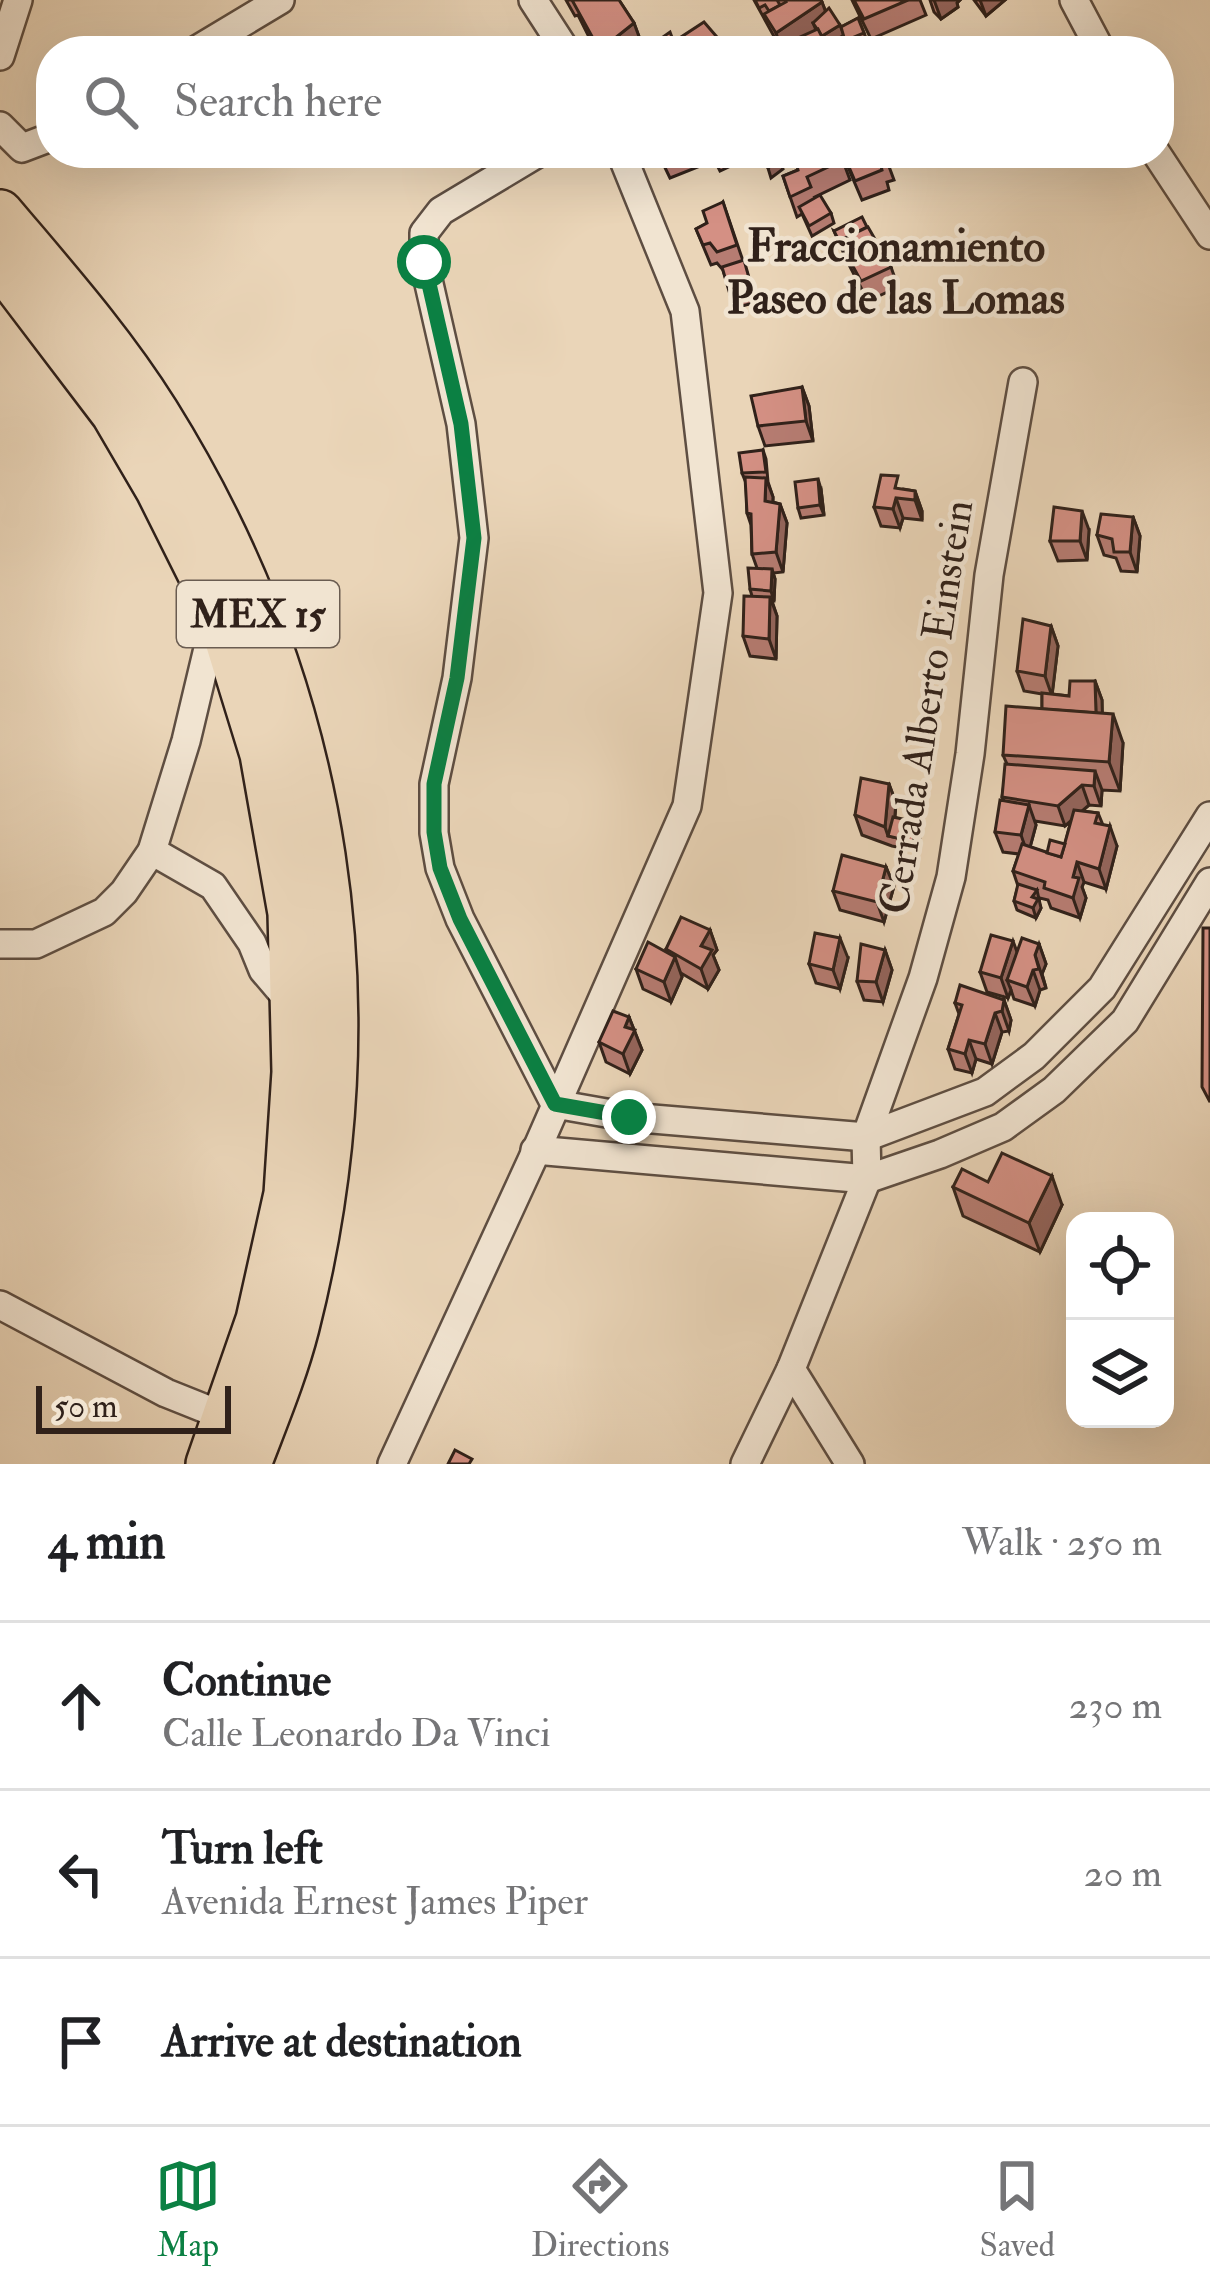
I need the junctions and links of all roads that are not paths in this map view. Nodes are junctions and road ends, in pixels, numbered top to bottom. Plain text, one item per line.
1 (18, 0) edge
2 (280, 0) edge
3 (533, 0) edge
4 (1074, 0) edge
5 (220, 36) edge
6 (556, 36) edge
7 (1093, 36) edge
8 (0, 56) edge
9 (0, 126) edge
10 (36, 143) edge
11 (513, 168) edge
12 (627, 168) edge
13 (1166, 168) edge
14 (0, 212) edge
15 (1210, 236) edge
16 (0, 263) edge
17 (1023, 382) dead end
18 (218, 608) junction
19 (1210, 816) edge
20 (152, 851) junction
21 (1210, 882) edge
22 (0, 944) edge
23 (292, 1004) junction
24 (555, 1104) junction
25 (866, 1137) junction
26 (535, 1150) junction
27 (867, 1179) junction
28 (0, 1305) edge
29 (791, 1369) junction
30 (226, 1417) junction
31 (209, 1464) edge
32 (248, 1464) edge
33 (392, 1464) edge
34 (746, 1464) edge
35 (850, 1464) edge

1 - 8 street
2 - 5 street
3 - 6 street
4 - 7 street
9 - 10 street
11 - 24 street
12 - 24 street
13 - 15 street
14 - 32 main road, MEX 15
16 - 18 main road, MEX 15
17 - 25 street, Cerrada Alberto Einstein
18 - 20 street
18 - 23 main road, MEX 15
19 - 25 street
20 - 22 street
20 - 23 street
21 - 27 street
23 - 30 main road, MEX 15
24 - 25 street
24 - 26 street
25 - 27 street, Cerrada Alberto Einstein
26 - 27 street
26 - 33 street
27 - 29 street
28 - 30 street
29 - 34 street
29 - 35 street
30 - 31 main road, MEX 15

